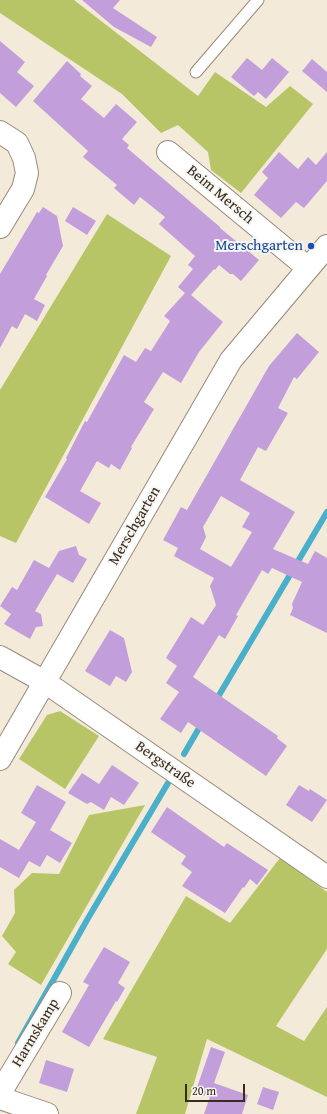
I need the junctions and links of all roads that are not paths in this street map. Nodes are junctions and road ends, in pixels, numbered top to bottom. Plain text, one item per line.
1 (258, 0) edge
2 (196, 72) dead end
3 (0, 132) edge
4 (168, 152) dead end
5 (0, 228) edge
6 (327, 246) edge
7 (308, 268) junction
8 (0, 657) edge
9 (45, 682) junction
10 (0, 759) edge
11 (327, 877) edge
12 (60, 993) dead end
13 (0, 1093) edge
14 (0, 1098) edge
15 (47, 1114) edge

1 - 2 lane
3 - 5 street
4 - 7 street, Beim Mersch
6 - 7 street, Merschgarten
7 - 9 street, Merschgarten
8 - 9 street, Bergstraße
9 - 10 street, Merschgarten
9 - 11 street, Bergstraße
12 - 13 street, Harmskamp
14 - 15 street

